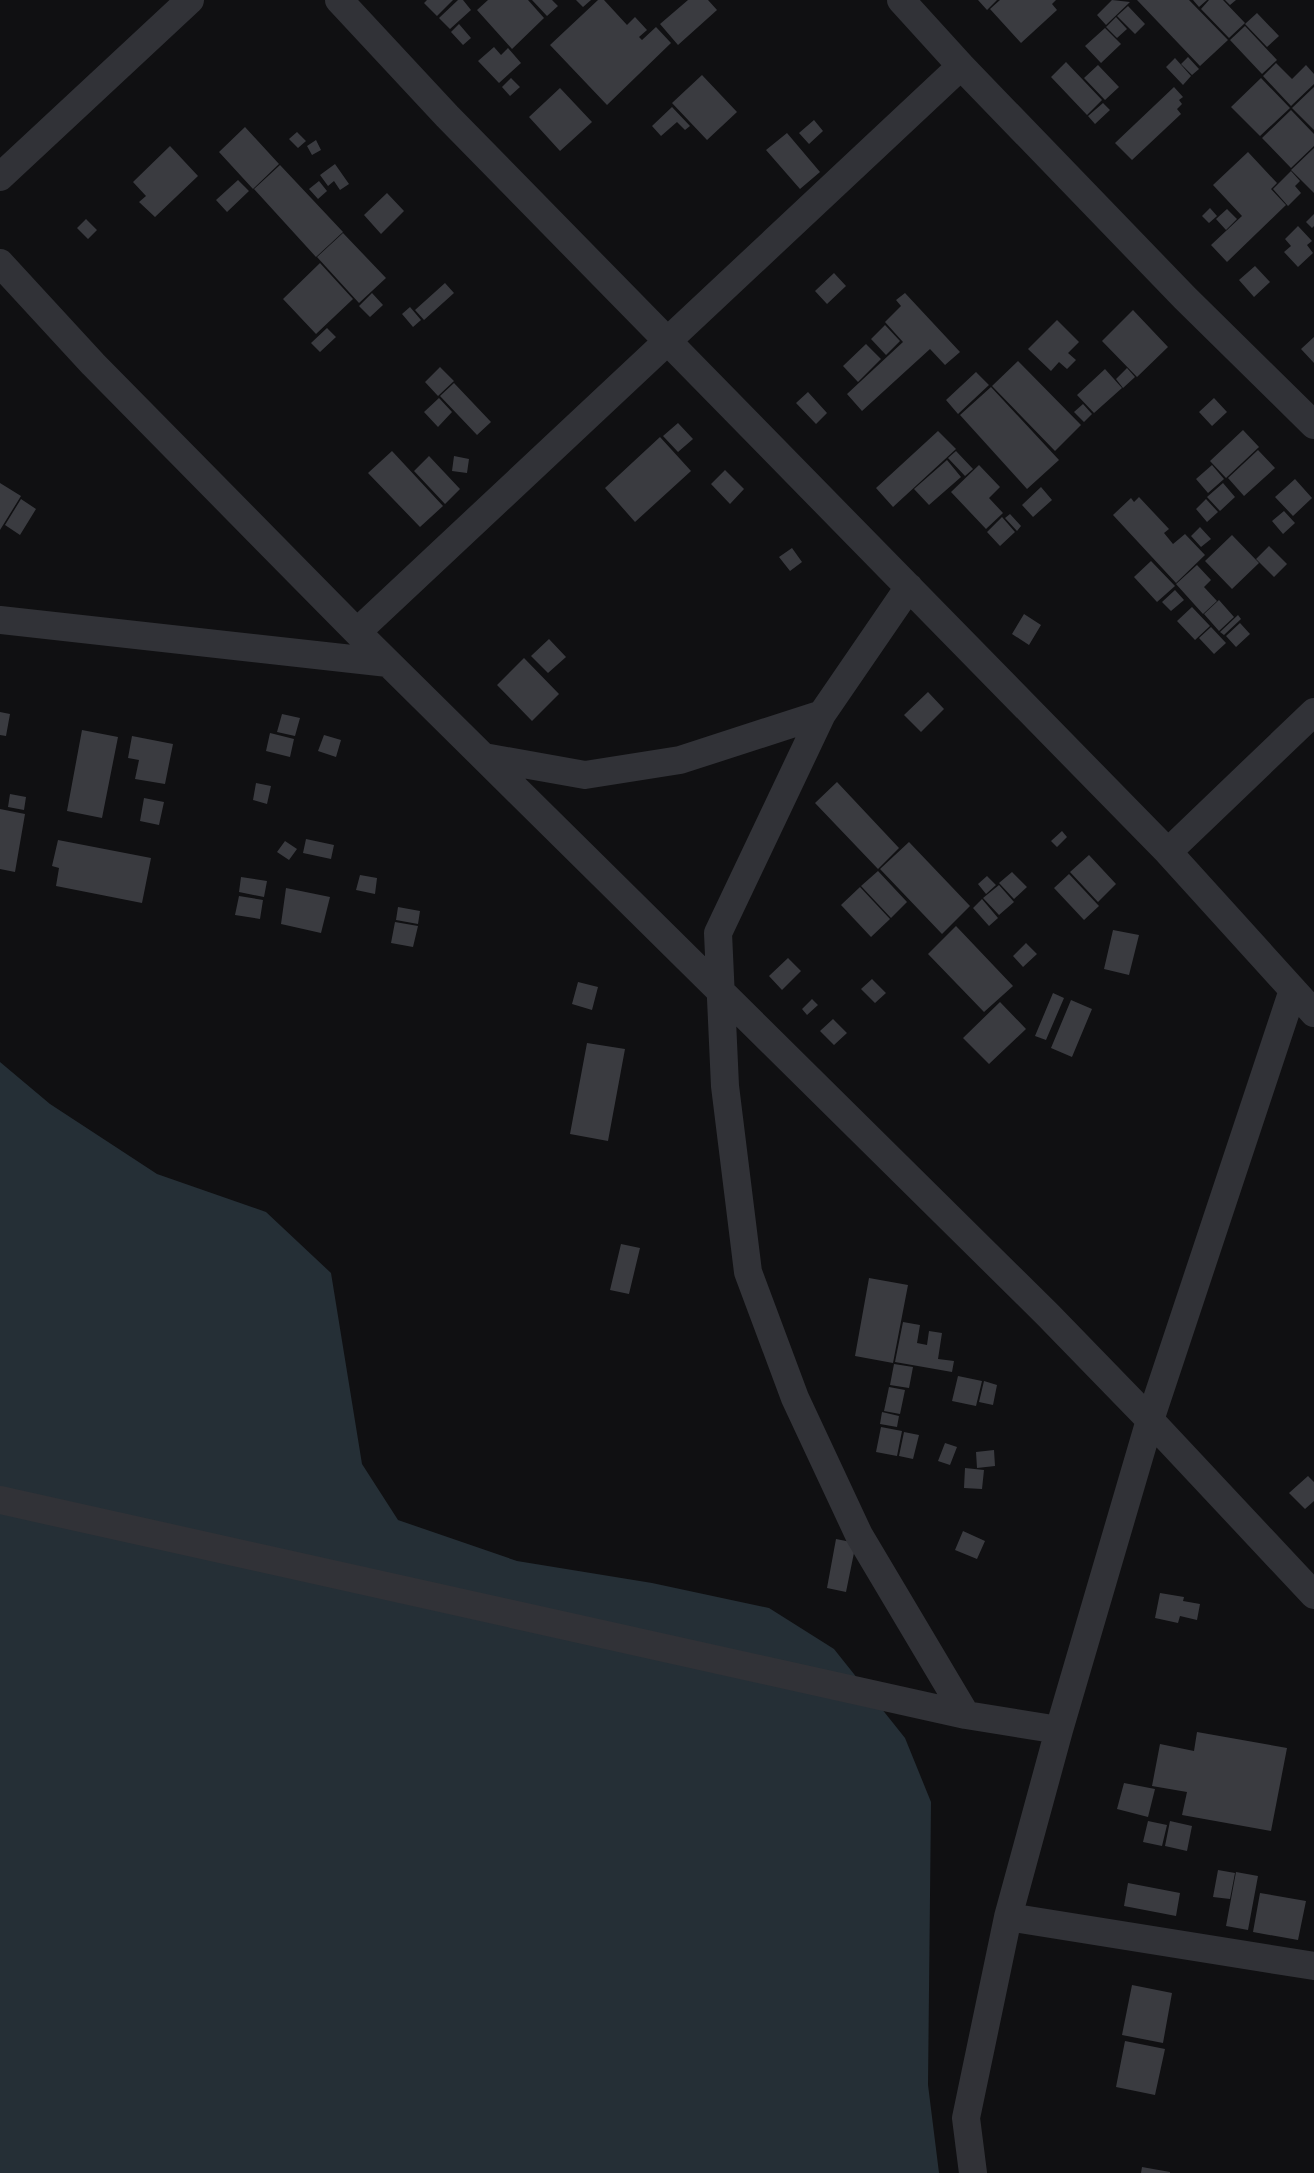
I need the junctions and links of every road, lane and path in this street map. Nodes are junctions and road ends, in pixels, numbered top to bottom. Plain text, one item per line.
1 (190, 0) edge
2 (339, 0) edge
3 (901, 0) edge
4 (961, 66) junction
5 (0, 177) edge
6 (0, 263) edge
7 (667, 340) junction
8 (1314, 425) edge
9 (909, 587) junction
10 (0, 620) edge
11 (357, 632) junction
12 (388, 663) junction
13 (1314, 712) edge
14 (822, 714) junction
15 (484, 757) junction
16 (1168, 852) junction
17 (1293, 990) junction
18 (721, 992) junction
19 (1314, 1013) edge
20 (1150, 1420) junction
21 (0, 1500) edge
22 (1314, 1596) edge
23 (966, 1715) junction
24 (1059, 1730) junction
25 (1008, 1917) junction
26 (1314, 1966) edge
27 (973, 2173) edge

1 - 5 street
2 - 7 street
3 - 4 street
4 - 7 street
4 - 8 street
6 - 11 street
7 - 9 street
7 - 11 street
9 - 14 street
9 - 16 street
10 - 12 street
11 - 12 street
12 - 15 street
13 - 16 street
14 - 15 street
14 - 18 street
15 - 18 street
16 - 17 street
17 - 19 street
17 - 20 street
18 - 20 street
18 - 23 street
20 - 22 street
20 - 24 street
21 - 23 street
23 - 24 street
24 - 25 street
25 - 26 street
25 - 27 street

